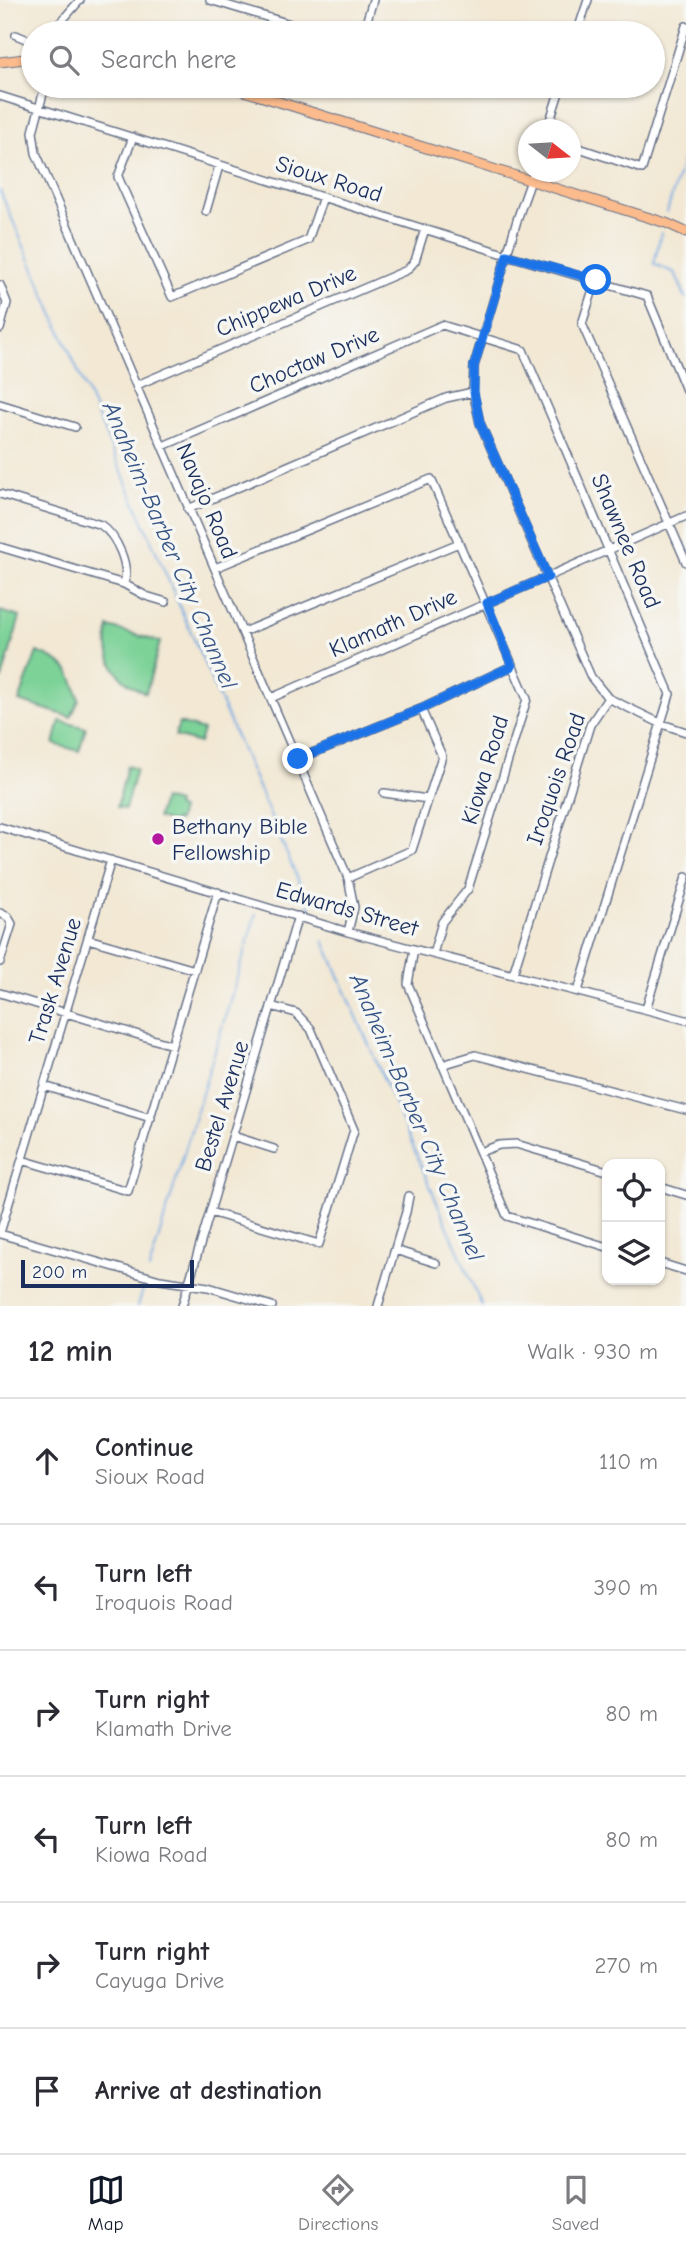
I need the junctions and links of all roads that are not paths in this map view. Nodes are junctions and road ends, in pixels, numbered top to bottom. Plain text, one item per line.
1 (80, 0) edge
2 (210, 0) edge
3 (373, 0) edge
4 (588, 0) edge
5 (62, 21) edge
6 (280, 21) edge
7 (367, 21) edge
8 (581, 21) edge
9 (686, 26) edge
10 (16, 35) dead end
11 (21, 37) edge
12 (21, 59) edge
13 (0, 62) edge
14 (665, 94) edge
15 (0, 96) edge
16 (41, 98) edge
17 (269, 98) edge
18 (557, 98) edge
19 (664, 98) edge
20 (38, 108) junction
21 (550, 119) edge
22 (133, 137) junction
23 (581, 149) edge
24 (219, 166) junction
25 (518, 172) edge
26 (531, 182) edge
27 (550, 182) edge
28 (323, 197) junction
29 (205, 211) dead end
30 (425, 229) junction
31 (686, 232) edge
32 (507, 255) junction
33 (596, 280) junction
34 (0, 285) edge
35 (0, 329) edge
36 (481, 338) junction
37 (137, 385) junction
38 (686, 390) edge
39 (474, 392) junction
40 (0, 404) edge
41 (75, 427) dead end
42 (163, 446) junction
43 (0, 494) edge
44 (188, 509) junction
45 (686, 516) edge
46 (670, 524) junction
47 (459, 543) junction
48 (0, 547) edge
49 (608, 549) junction
50 (686, 562) edge
51 (215, 568) junction
52 (548, 577) junction
53 (124, 584) junction
54 (166, 602) dead end
55 (487, 603) junction
56 (243, 632) junction
57 (512, 666) junction
58 (271, 698) junction
59 (608, 698) junction
60 (421, 709) junction
61 (662, 724) junction
62 (686, 732) edge
63 (298, 759) junction
64 (384, 793) dead end
65 (428, 799) junction
66 (0, 827) edge
67 (111, 860) junction
68 (686, 877) edge
69 (348, 878) junction
70 (218, 892) junction
71 (0, 913) edge
72 (298, 916) junction
73 (348, 932) junction
74 (88, 939) junction
75 (414, 949) junction
76 (433, 954) junction
77 (0, 962) edge
78 (195, 970) junction
79 (513, 974) junction
80 (578, 991) junction
81 (0, 993) edge
82 (271, 1006) junction
83 (646, 1009) junction
84 (66, 1013) junction
85 (686, 1020) edge
86 (172, 1045) junction
87 (442, 1065) junction
88 (44, 1086) junction
89 (686, 1110) edge
90 (150, 1118) junction
91 (233, 1136) junction
92 (274, 1149) dead end
93 (480, 1152) junction
94 (22, 1160) junction
95 (602, 1170) edge
96 (665, 1189) edge
97 (686, 1195) edge
98 (409, 1196) dead end
99 (210, 1212) junction
100 (0, 1234) edge
101 (602, 1245) edge
102 (395, 1250) junction
103 (436, 1263) dead end
104 (665, 1265) edge
105 (686, 1271) edge
106 (189, 1284) junction
107 (182, 1306) edge
108 (272, 1306) edge
109 (378, 1306) edge

1 - 5 street
2 - 6 street
3 - 7 street
4 - 8 street
9 - 14 street
10 - 11 street
12 - 13 main road
15 - 20 street, Sioux Road
16 - 20 street, Navajo Road
17 - 25 main road
18 - 21 street
19 - 23 street
20 - 22 street, Sioux Road
20 - 37 street, Navajo Road
22 - 24 street, Sioux Road
22 - 28 street
24 - 28 street, Sioux Road
24 - 29 street
26 - 32 street, Iroquois Road
27 - 31 main road
28 - 30 street, Sioux Road
30 - 32 street, Sioux Road
30 - 37 street, Chippewa Drive
32 - 33 street, Sioux Road
32 - 36 street, Iroquois Road
33 - 38 street, Sioux Road
33 - 46 street
34 - 35 street
36 - 39 street, Iroquois Road
36 - 42 street, Choctaw Drive
36 - 49 street, Shawnee Road
37 - 42 street, Navajo Road
39 - 44 street
39 - 52 street, Iroquois Road
40 - 41 street
42 - 44 street, Navajo Road
43 - 53 street
44 - 51 street, Navajo Road
45 - 46 street, Klamath Drive
46 - 49 street, Klamath Drive
46 - 50 street
47 - 51 street, Kiowa Road
47 - 55 street, Kiowa Road
47 - 56 street
48 - 53 street
49 - 52 street, Klamath Drive
49 - 61 street, Shawnee Road
51 - 56 street, Navajo Road
52 - 55 street, Klamath Drive
52 - 59 street, Iroquois Road
53 - 54 street
55 - 57 street, Kiowa Road
55 - 58 street, Klamath Drive
56 - 58 street, Navajo Road
57 - 60 street
57 - 76 street, Kiowa Road
58 - 63 street, Navajo Road
59 - 61 street
59 - 79 street, Iroquois Road
60 - 63 street
60 - 65 street
61 - 62 street
61 - 80 street, Shawnee Road
63 - 69 street, Navajo Road
64 - 65 street
65 - 69 street
66 - 67 street, Edwards Street
67 - 70 street, Edwards Street
67 - 74 street, Trask Avenue
68 - 83 street
69 - 73 street, Navajo Road
70 - 72 street, Edwards Street
70 - 78 street
71 - 77 street
72 - 73 street, Edwards Street
72 - 82 street, Bestel Avenue
73 - 75 street, Edwards Street
74 - 78 street
74 - 84 street, Trask Avenue
75 - 76 street, Edwards Street
75 - 87 street
76 - 79 street, Edwards Street
78 - 86 street
79 - 80 street, Edwards Street
80 - 83 street, Edwards Street
81 - 84 street
82 - 91 street, Bestel Avenue
82 - 99 street
83 - 85 street, Edwards Street
84 - 86 street
84 - 88 street, Trask Avenue
86 - 90 street
87 - 89 street
87 - 93 street
88 - 90 street
88 - 94 street, Trask Avenue
90 - 94 street
91 - 92 street
91 - 99 street, Bestel Avenue
93 - 95 street
93 - 101 street
94 - 100 street, Trask Avenue
96 - 97 street
98 - 102 street
99 - 106 street, Bestel Avenue
100 - 106 street
102 - 103 street
102 - 109 street
104 - 105 street
106 - 107 street, Bestel Avenue
106 - 108 street

